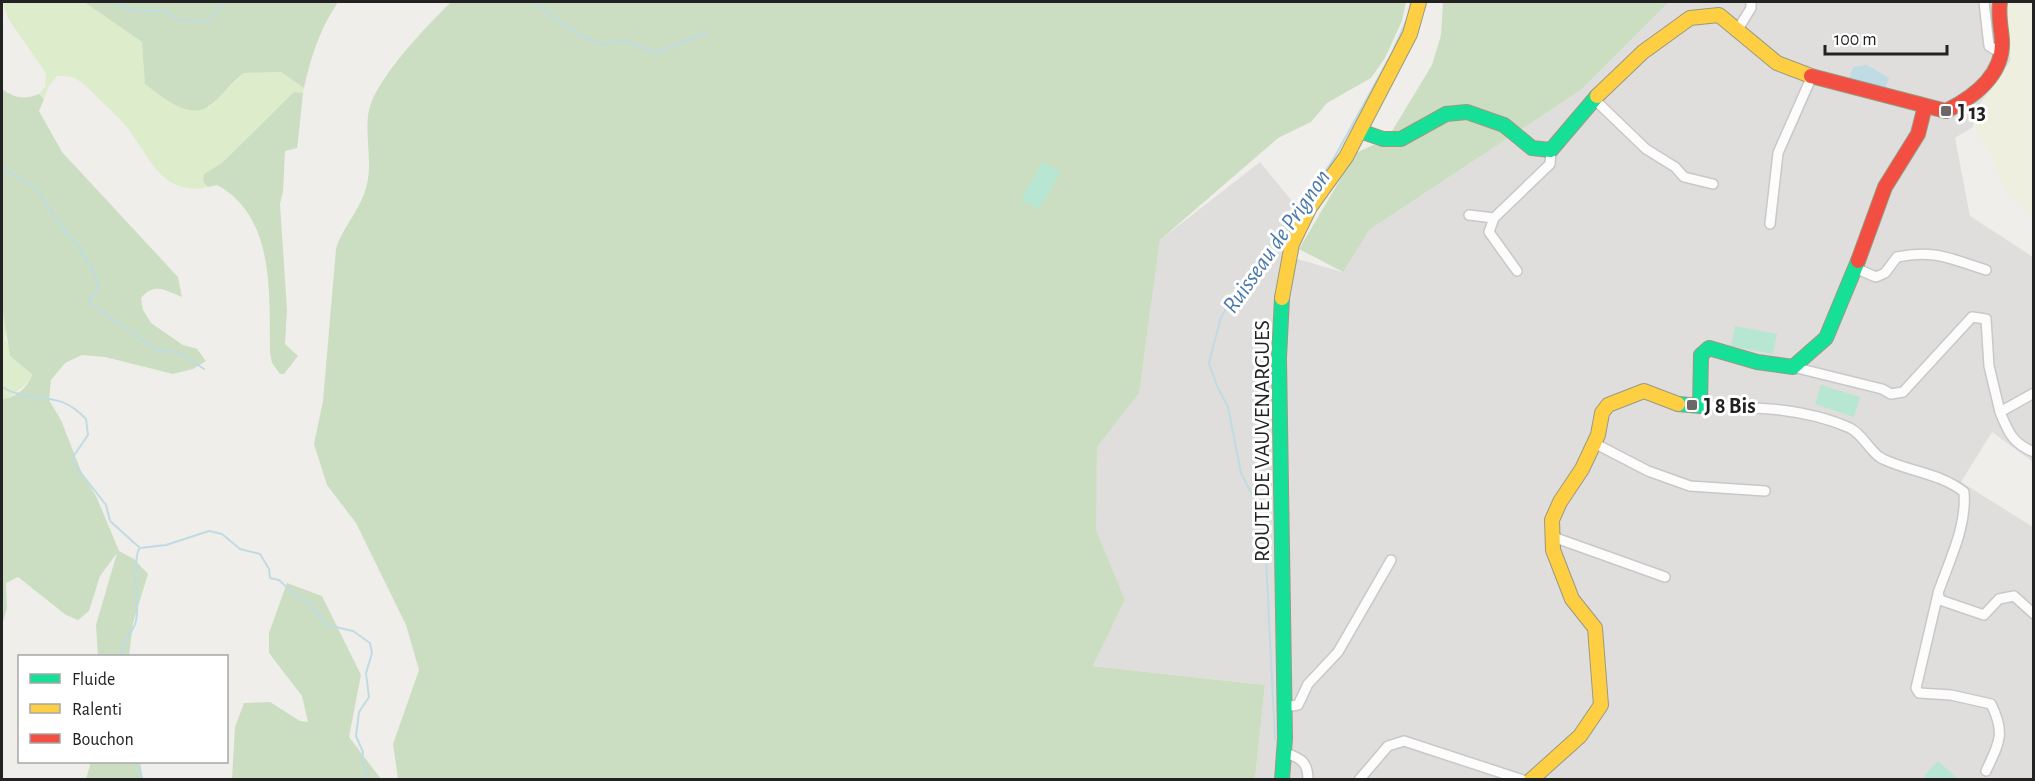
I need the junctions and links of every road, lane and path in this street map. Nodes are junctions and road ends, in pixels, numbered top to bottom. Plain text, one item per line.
1 (1419, 2) edge
2 (1751, 2) edge
3 (1984, 2) edge
4 (2000, 2) edge
5 (1738, 29) junction
6 (2001, 53) junction
7 (1812, 76) junction
8 (1594, 99) junction
9 (1925, 106) junction
10 (1360, 130) junction
11 (1551, 150) junction
12 (1713, 184) dead end
13 (1469, 215) dead end
14 (1494, 218) junction
15 (1770, 224) dead end
16 (1855, 268) junction
17 (1986, 270) dead end
18 (1517, 271) dead end
19 (1793, 367) junction
20 (2034, 393) edge
21 (1700, 406) junction
22 (2000, 412) junction
23 (1594, 443) junction
24 (2034, 452) edge
25 (1765, 491) dead end
26 (1553, 537) junction
27 (1391, 560) dead end
28 (1665, 577) dead end
29 (1938, 594) junction
30 (2034, 614) edge
31 (1284, 707) junction
32 (1285, 753) junction
33 (1986, 771) dead end
34 (1284, 776) edge
35 (1308, 780) edge
36 (1359, 780) edge
37 (1523, 780) edge
38 (1531, 780) edge

1 - 10 street, ROUTE DE VAUVENARGUES
2 - 5 street
3 - 6 street
4 - 6 street
5 - 7 street
5 - 8 street
6 - 9 street
7 - 9 street
7 - 15 street
8 - 11 street
8 - 12 street
9 - 16 street
10 - 11 street
10 - 31 street, ROUTE DE VAUVENARGUES
11 - 14 street
13 - 14 street
14 - 18 street
16 - 17 street
16 - 19 street
19 - 21 street
19 - 22 street
20 - 22 street
21 - 23 street
21 - 29 street
22 - 24 street
23 - 25 street
23 - 26 street
26 - 28 street
26 - 38 street
27 - 31 street
29 - 30 street
29 - 33 street
31 - 32 street, ROUTE DE VAUVENARGUES
32 - 34 street, ROUTE DE VAUVENARGUES
32 - 35 street
36 - 37 street

